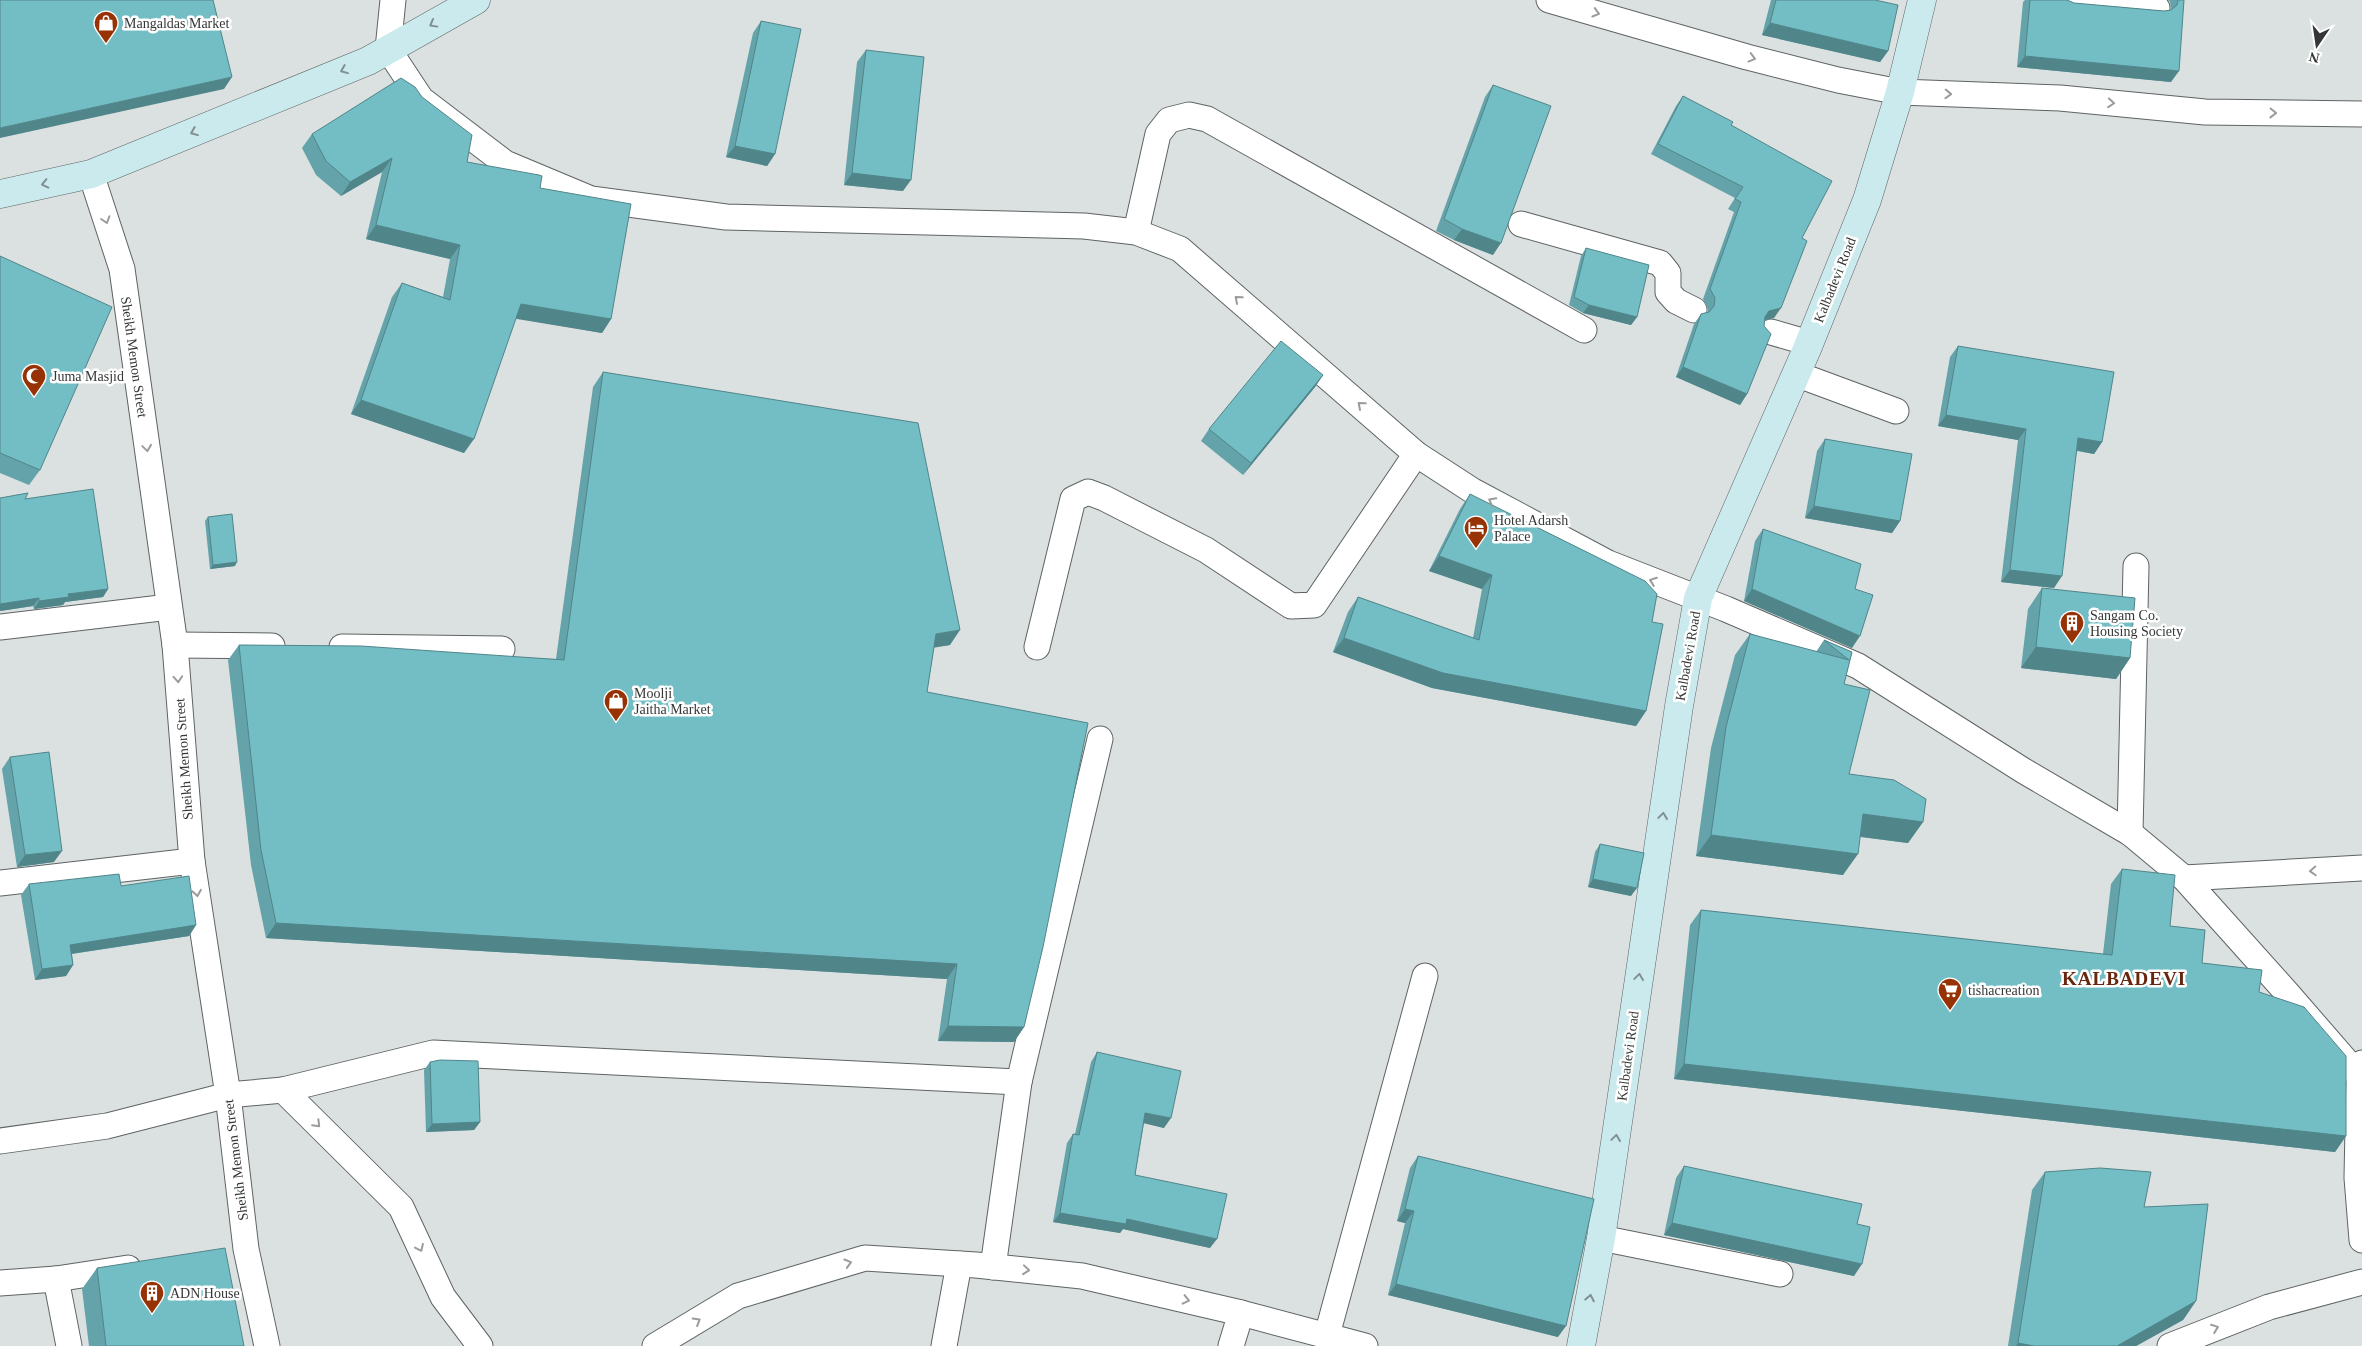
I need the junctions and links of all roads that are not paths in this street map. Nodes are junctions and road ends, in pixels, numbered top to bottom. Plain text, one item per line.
1 (393, 0) edge
2 (476, 0) edge
3 (1549, 0) edge
4 (1922, 0) edge
5 (2068, 0) edge
6 (2157, 8) edge
7 (388, 49) junction
8 (1900, 92) junction
9 (2362, 114) edge
10 (91, 174) junction
11 (0, 194) edge
12 (1520, 224) dead end
13 (1136, 232) junction
14 (1694, 310) dead end
15 (1584, 330) dead end
16 (1770, 332) edge
17 (1809, 343) junction
18 (1796, 374) junction
19 (1896, 411) dead end
20 (1416, 454) junction
21 (2136, 566) dead end
22 (1698, 598) junction
23 (169, 607) junction
24 (0, 627) edge
25 (175, 644) junction
26 (294, 646) edge
27 (324, 647) edge
28 (1037, 647) dead end
29 (502, 649) dead end
30 (1100, 739) dead end
31 (2130, 832) junction
32 (192, 861) junction
33 (2362, 868) edge
34 (2184, 878) junction
35 (0, 882) edge
36 (1425, 976) dead end
37 (2360, 1070) edge
38 (1019, 1082) junction
39 (283, 1090) junction
40 (228, 1095) junction
41 (0, 1141) edge
42 (1601, 1238) junction
43 (2362, 1240) edge
44 (151, 1264) edge
45 (959, 1264) junction
46 (992, 1266) junction
47 (1780, 1274) dead end
48 (56, 1279) junction
49 (2362, 1282) edge
50 (0, 1283) edge
51 (1241, 1313) junction
52 (1327, 1336) junction
53 (69, 1346) edge
54 (267, 1346) edge
55 (480, 1346) edge
56 (655, 1346) edge
57 (944, 1346) edge
58 (1231, 1346) edge
59 (1365, 1346) edge
60 (1581, 1346) edge
61 (2170, 1346) edge

1 - 7 street
2 -> 7 main road
3 -> 8 street
4 - 8 main road, Kalbadevi Road
5 - 6 street
7 -> 10 main road
7 - 13 street
8 -> 9 street
8 - 17 main road, Kalbadevi Road
10 -> 11 main road
10 -> 23 street, Sheikh Memon Street
12 - 14 street
13 - 15 street
20 -> 13 street
16 - 17 street
17 - 18 main road, Kalbadevi Road
18 - 19 street
18 - 22 main road, Kalbadevi Road
22 -> 20 street
20 - 28 street
21 - 31 street
22 - 31 street
42 -> 22 main road, Kalbadevi Road
23 - 24 street
23 - 25 street, Sheikh Memon Street
25 - 26 street
25 -> 32 street, Sheikh Memon Street
27 - 29 street
30 - 38 street
31 - 34 street
32 - 35 street
32 -> 40 street, Sheikh Memon Street
33 -> 34 street
34 - 37 street
36 - 52 street
37 - 43 street
38 - 39 street
38 - 46 street
39 - 40 street
39 -> 55 street
40 - 41 street
40 - 54 street, Sheikh Memon Street
42 - 47 street
60 -> 42 main road, Kalbadevi Road
44 - 48 street
45 - 46 street
56 -> 45 street
45 - 57 street
46 -> 51 street
48 - 50 street
48 - 53 street
61 -> 49 street
51 - 52 street
51 - 58 street
52 - 59 street

